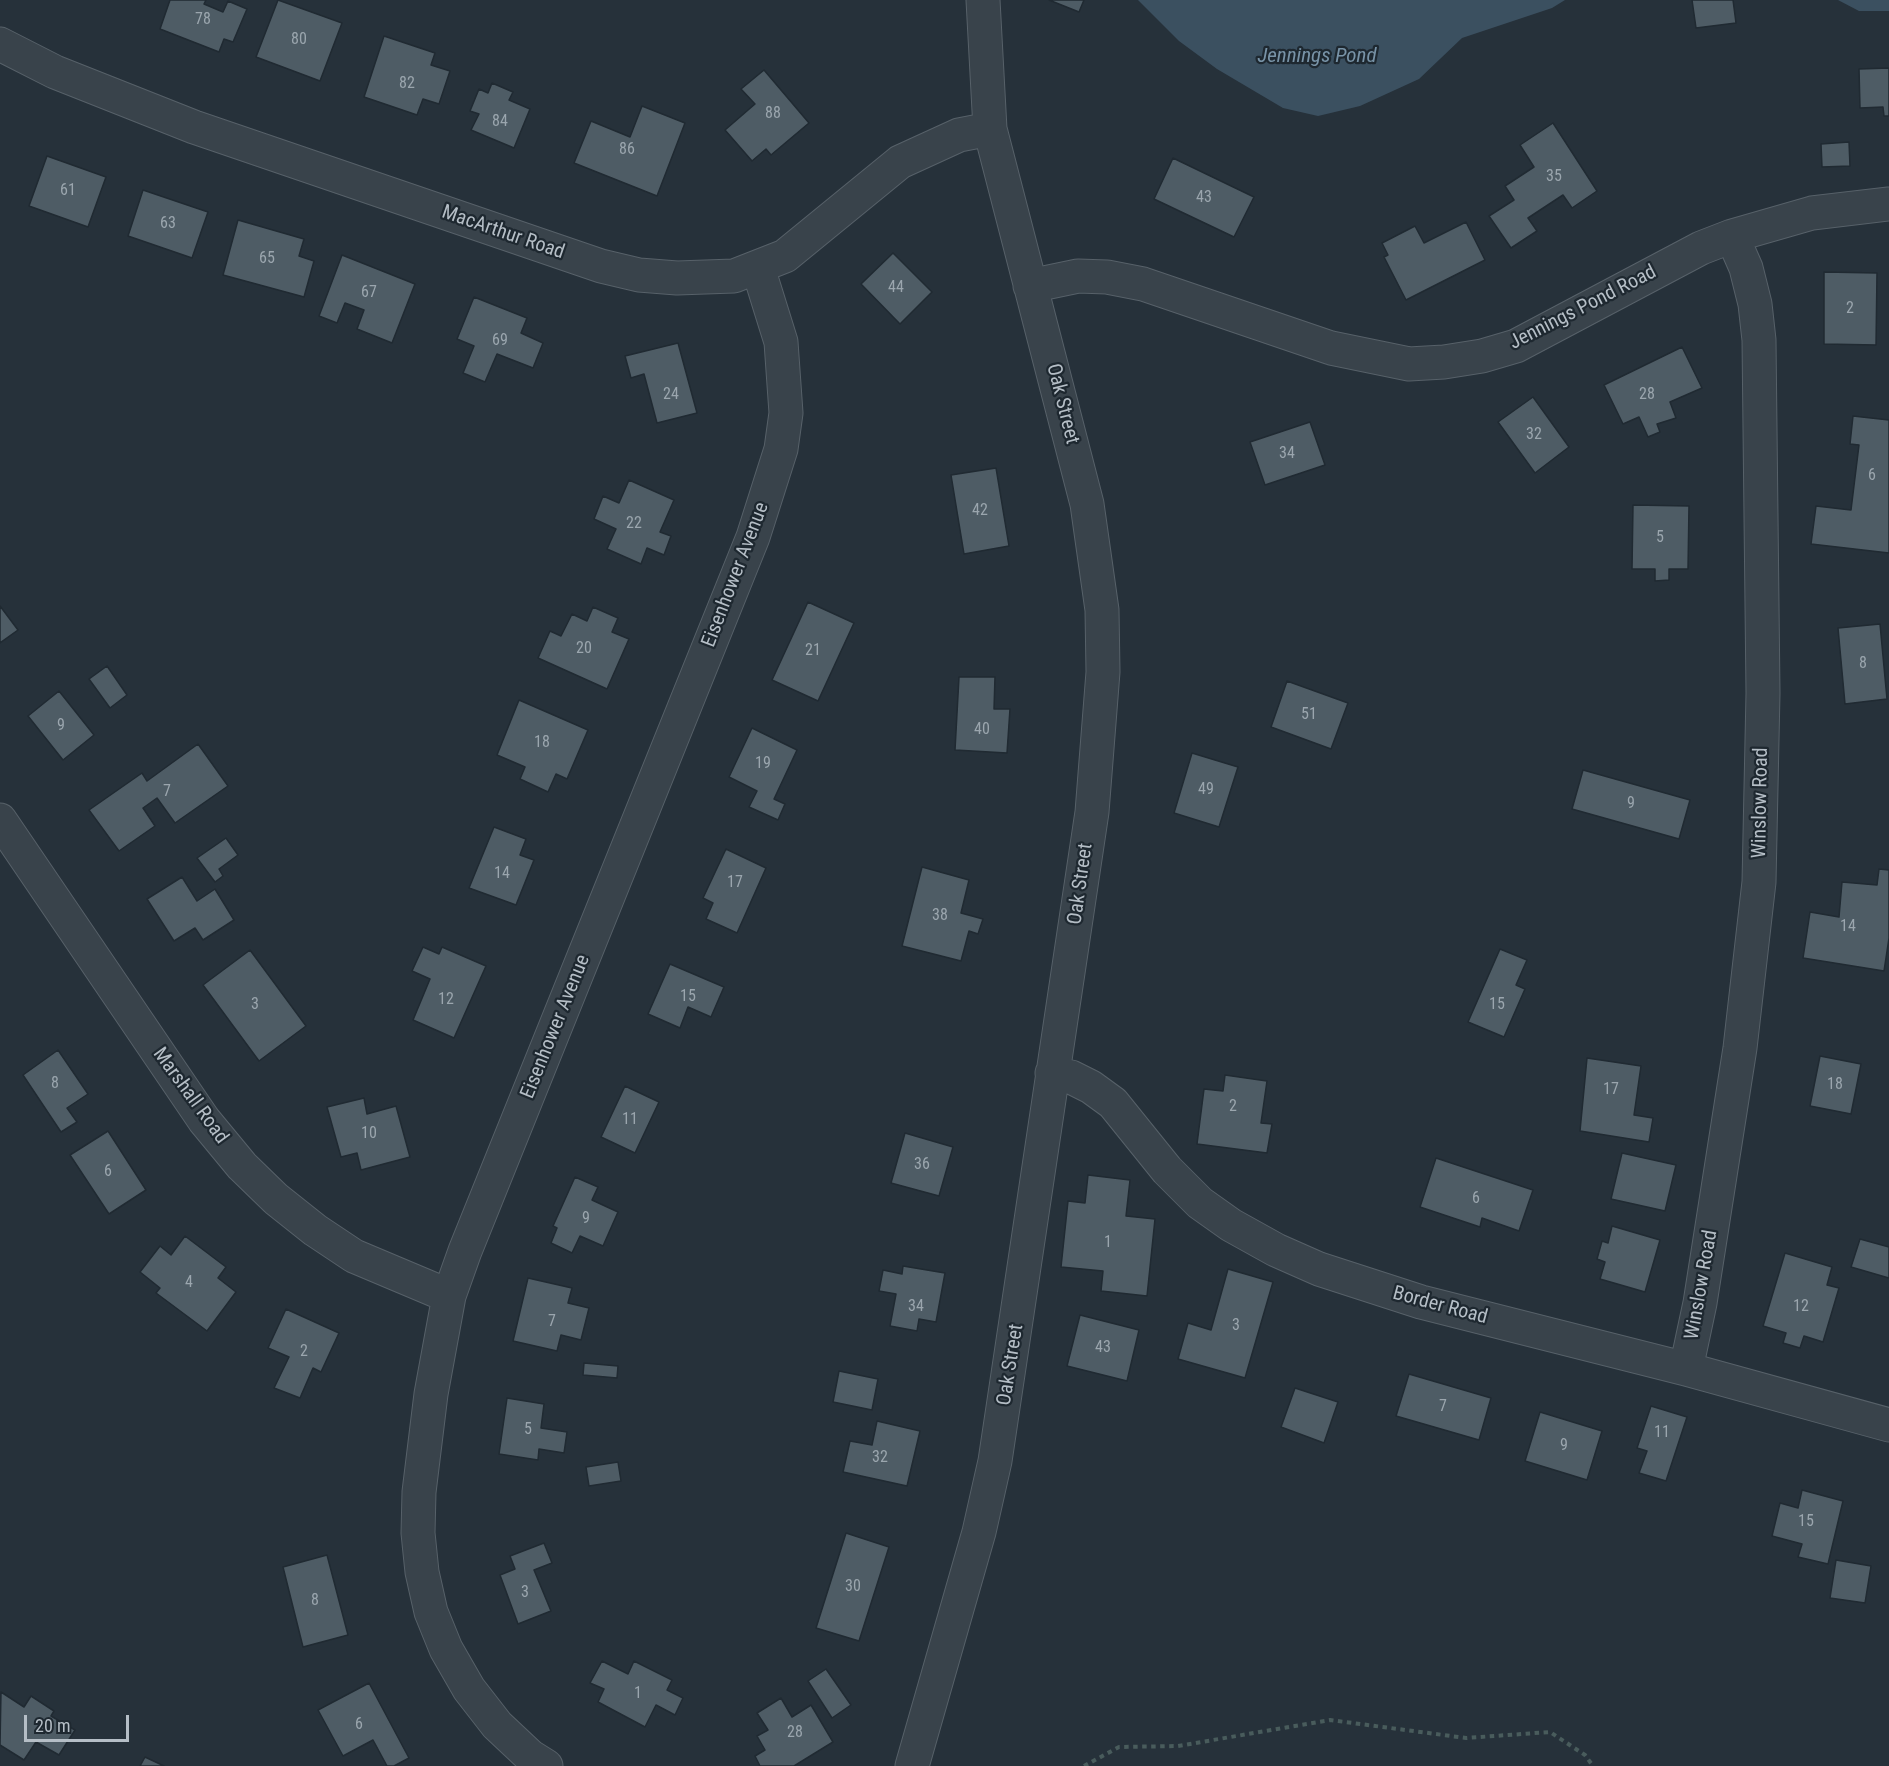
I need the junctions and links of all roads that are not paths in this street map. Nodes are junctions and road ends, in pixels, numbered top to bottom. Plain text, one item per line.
1 (982, 0) edge
2 (0, 44) edge
3 (990, 129) junction
4 (1889, 204) edge
5 (1732, 236) junction
6 (758, 268) junction
7 (1030, 286) junction
8 (0, 820) edge
9 (1052, 1073) junction
10 (449, 1296) junction
11 (1686, 1369) junction
12 (1889, 1425) edge
13 (546, 1766) edge
14 (912, 1766) edge

1 - 3 street, Oak Street
2 - 6 street, MacArthur Road
3 - 6 street, MacArthur Road
3 - 7 street, Oak Street
4 - 5 street, Jennings Pond Road
5 - 7 street, Jennings Pond Road
5 - 11 street, Winslow Road
6 - 10 street, Eisenhower Avenue
7 - 9 street, Oak Street
8 - 10 street, Marshall Road
9 - 11 street, Border Road
9 - 14 street, Oak Street
10 - 13 street, Eisenhower Avenue
11 - 12 street, Border Road

